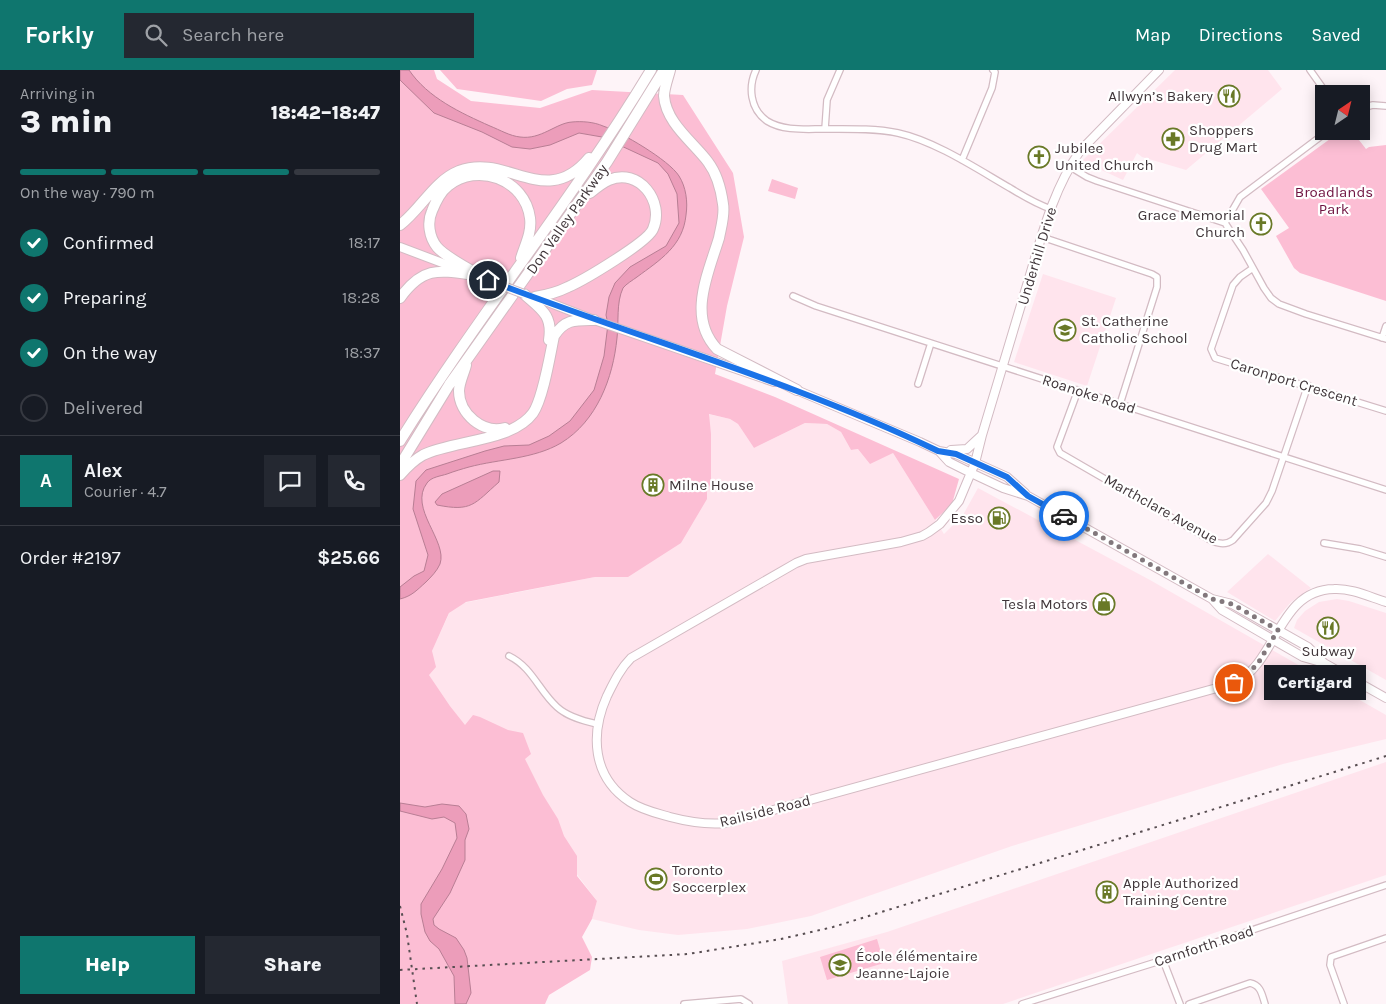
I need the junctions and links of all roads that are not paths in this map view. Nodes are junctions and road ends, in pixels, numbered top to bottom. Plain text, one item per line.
1 (651, 70) edge
2 (664, 70) edge
3 (670, 70) edge
4 (756, 70) edge
5 (840, 70) edge
6 (993, 70) edge
7 (1159, 70) edge
8 (1310, 70) edge
9 (1321, 85) edge
10 (1370, 106) edge
11 (1386, 106) edge
12 (825, 129) junction
13 (1316, 140) edge
14 (602, 149) junction
15 (962, 160) junction
16 (1069, 166) junction
17 (576, 206) junction
18 (1051, 209) junction
19 (1225, 223) junction
20 (400, 225) edge
21 (1042, 237) junction
22 (400, 247) edge
23 (518, 268) junction
24 (1253, 268) junction
25 (474, 276) junction
26 (493, 282) junction
27 (531, 296) junction
28 (793, 296) dead end
29 (400, 298) edge
30 (594, 320) junction
31 (1386, 326) edge
32 (1384, 338) edge
33 (930, 343) junction
34 (468, 359) junction
35 (1003, 366) junction
36 (918, 384) dead end
37 (1308, 385) junction
38 (797, 390) junction
39 (1078, 390) junction
40 (1120, 404) junction
41 (1386, 410) edge
42 (982, 435) junction
43 (400, 441) edge
44 (938, 451) junction
45 (1284, 456) junction
46 (975, 463) junction
47 (400, 466) edge
48 (971, 473) junction
49 (400, 475) edge
50 (1386, 490) edge
51 (1028, 496) junction
52 (1324, 543) dead end
53 (1386, 557) edge
54 (1212, 599) junction
55 (1386, 602) edge
56 (1278, 630) junction
57 (1273, 640) junction
58 (508, 656) dead end
59 (1324, 663) junction
60 (1386, 698) edge
61 (597, 724) junction
62 (1386, 885) edge
63 (1386, 938) edge
64 (1163, 960) junction
65 (684, 1004) edge
66 (749, 1004) edge
67 (1022, 1004) edge
68 (1180, 1004) edge
69 (1189, 1004) edge
70 (1265, 1004) edge
71 (1344, 1004) edge

1 - 14 highway, Don Valley Parkway
2 - 17 highway, Don Valley Parkway
3 - 38 highway
4 - 12 street
5 - 12 street
6 - 15 street
7 - 16 street, Underhill Drive
8 - 9 street
10 - 11 street
12 - 15 street
13 - 19 street
14 - 20 highway
14 - 23 highway, Don Valley Parkway
15 - 18 street
16 - 18 street, Underhill Drive
16 - 19 street
17 - 27 highway
17 - 34 highway, Don Valley Parkway
18 - 21 street, Underhill Drive
19 - 24 street
21 - 35 street, Underhill Drive
21 - 40 street
22 - 25 street
23 - 26 highway
23 - 43 highway, Don Valley Parkway
24 - 32 street
24 - 37 street, Caronport Crescent
25 - 26 street
25 - 29 highway
26 - 27 street, bridge
27 - 30 street
27 - 34 highway
28 - 33 street, Roanoke Road
30 - 38 street
30 - 49 highway
31 - 32 street
33 - 35 street, Roanoke Road
33 - 36 street
34 - 47 highway, Don Valley Parkway
35 - 39 street, Roanoke Road
35 - 42 street, Underhill Drive
37 - 41 street, Caronport Crescent
37 - 45 street
38 - 44 street
39 - 40 street, Roanoke Road
39 - 45 street, Marthclare Avenue
40 - 45 street, Roanoke Road
42 - 44 street
42 - 46 street, Underhill Drive
44 - 46 street
44 - 48 street
45 - 50 street, Roanoke Road
46 - 48 street, Underhill Drive
46 - 51 street
48 - 51 street
48 - 61 street, Railside Road
51 - 54 street
52 - 53 street
54 - 56 street
54 - 57 street
55 - 56 street, Railside Road
56 - 57 street, Railside Road
56 - 59 street
57 - 59 street
57 - 61 street, Railside Road
58 - 61 street
59 - 60 street
62 - 64 street, Carnforth Road
63 - 71 street
64 - 67 street, Carnforth Road
64 - 68 street
65 - 66 street
69 - 70 street

